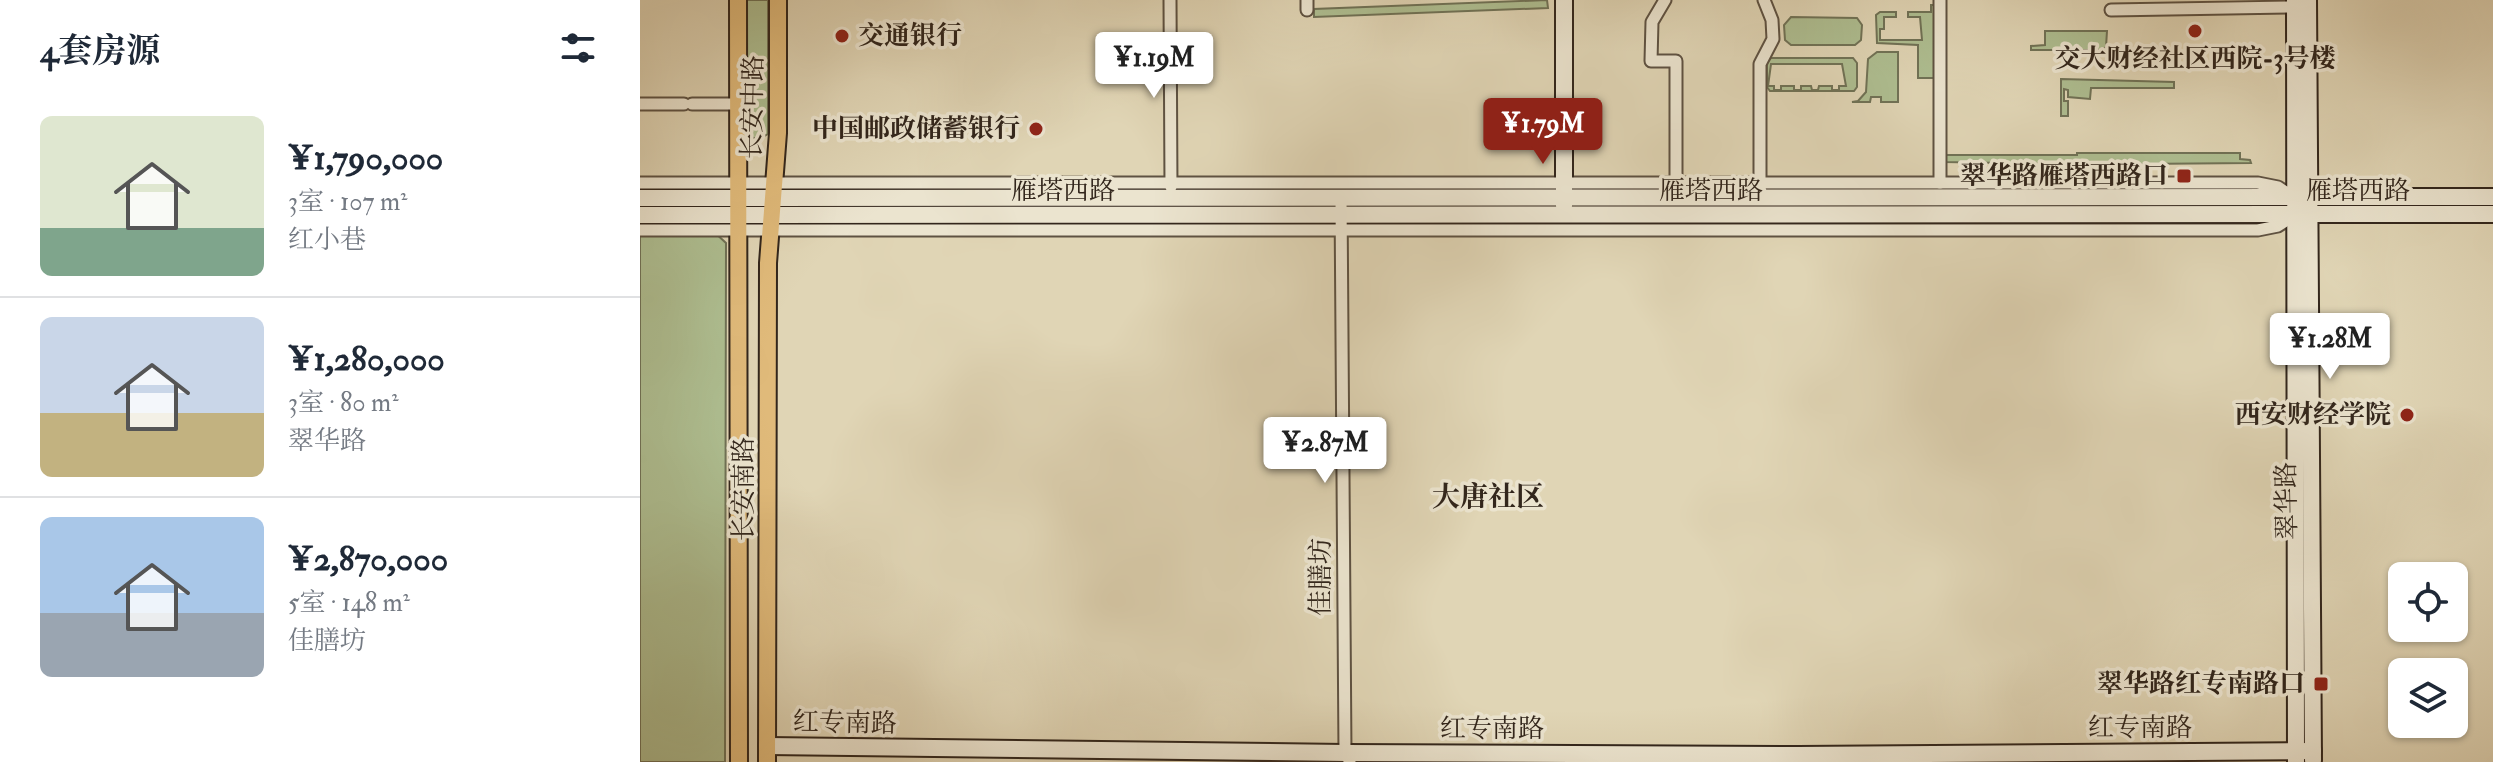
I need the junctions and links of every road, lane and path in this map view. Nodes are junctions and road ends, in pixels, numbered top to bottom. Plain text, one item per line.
1 (738, 0) edge
2 (778, 0) edge
3 (1170, 0) edge
4 (1564, 0) edge
5 (1665, 0) edge
6 (1764, 0) edge
7 (1940, 0) edge
8 (2300, 2) edge
9 (2111, 10) dead end
10 (640, 104) edge
11 (738, 104) junction
12 (640, 183) edge
13 (1676, 183) junction
14 (1760, 183) junction
15 (1940, 183) junction
16 (739, 190) junction
17 (774, 190) junction
18 (1171, 190) junction
19 (2493, 197) edge
20 (640, 198) edge
21 (1564, 199) junction
22 (2302, 206) junction
23 (1341, 214) junction
24 (2493, 214) edge
25 (640, 215) edge
26 (740, 222) junction
27 (770, 222) junction
28 (640, 230) edge
29 (767, 754) edge
30 (2296, 756) edge
31 (2313, 756) edge
32 (1347, 758) edge
33 (1798, 758) edge
34 (739, 762) edge

1 - 11 main road, 长安中路
2 - 17 main road, 长安中路
3 - 18 street
4 - 21 main road
5 - 13 street
6 - 14 street
7 - 15 street
8 - 9 street
8 - 22 main road, 翠华路
10 - 11 street
11 - 16 main road, 长安中路
12 - 16 street
13 - 14 street
13 - 21 street
14 - 15 street
15 - 22 street
16 - 17 main road, 雁塔西路
16 - 20 main road, 雁塔西路
16 - 26 main road, 长安中路
17 - 18 main road, 雁塔西路
17 - 27 main road, 长安中路
18 - 21 street
18 - 23 main road, 雁塔西路
19 - 22 main road, 雁塔西路
21 - 22 main road, 雁塔西路
21 - 23 main road, 雁塔西路
22 - 23 street
22 - 24 main road, 雁塔西路
22 - 30 main road, 翠华路
22 - 31 main road, 翠华路
23 - 27 main road, 雁塔西路
23 - 32 street, 佳膳坊
25 - 26 main road, 雁塔西路
26 - 27 main road, 雁塔西路
26 - 28 street
26 - 34 main road, 长安南路
27 - 29 main road, 长安南路
29 - 32 main road, 红专南路
30 - 31 main road, 红专南路
30 - 33 main road, 红专南路
32 - 33 main road, 红专南路

